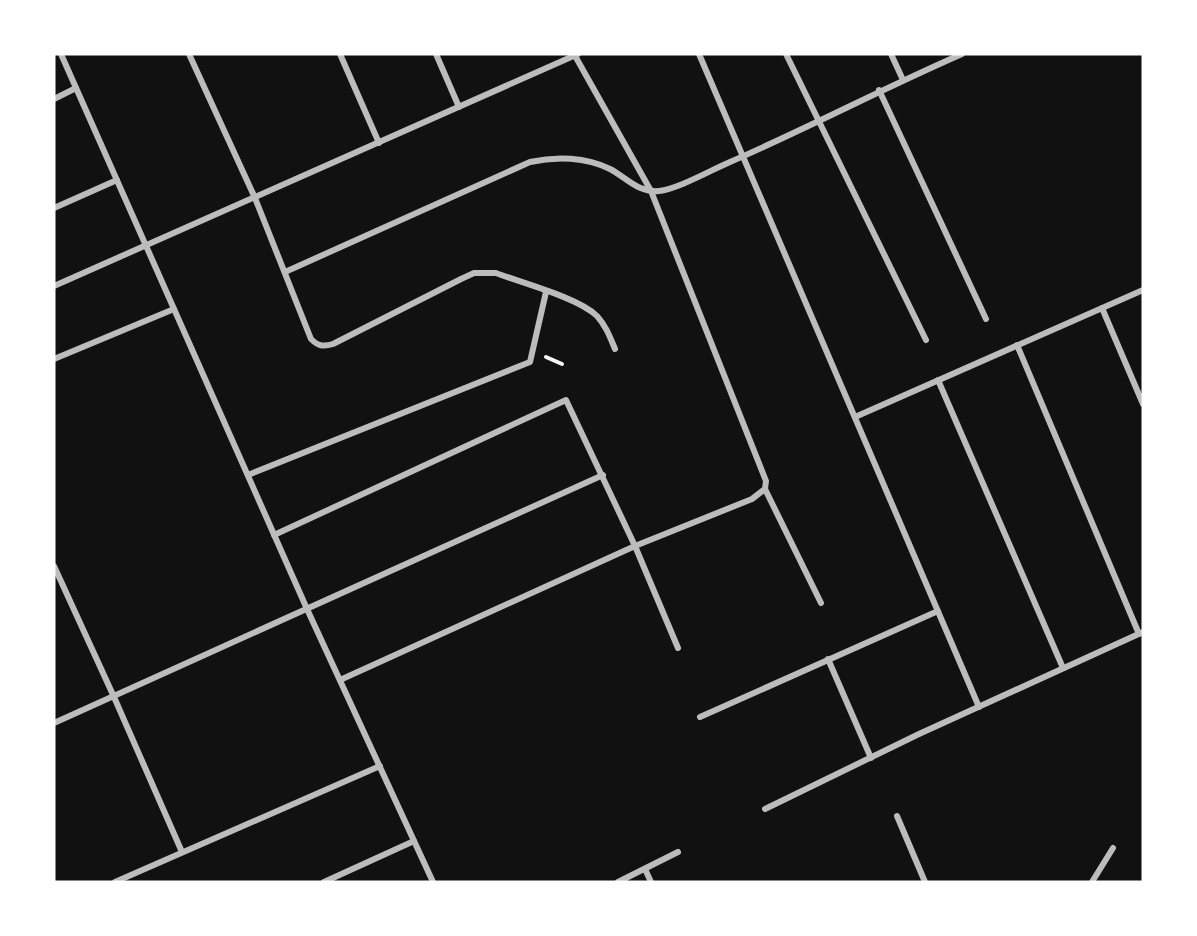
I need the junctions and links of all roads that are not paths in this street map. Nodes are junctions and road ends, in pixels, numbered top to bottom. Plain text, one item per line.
1 (61, 54) edge
2 (189, 54) edge
3 (340, 54) edge
4 (436, 54) edge
5 (576, 54) edge
6 (699, 54) edge
7 (786, 54) edge
8 (891, 54) edge
9 (962, 54) edge
10 (903, 80) junction
11 (76, 88) junction
12 (879, 90) junction
13 (54, 99) edge
14 (459, 107) junction
15 (819, 121) junction
16 (379, 143) junction
17 (742, 157) junction
18 (117, 180) junction
19 (651, 191) junction
20 (255, 198) junction
21 (54, 208) edge
22 (146, 247) junction
23 (285, 272) junction
24 (54, 286) edge
25 (1143, 290) edge
26 (546, 292) junction
27 (1102, 308) junction
28 (174, 309) junction
29 (986, 319) dead end
30 (926, 340) dead end
31 (1017, 345) junction
32 (615, 349) dead end
33 (54, 359) edge
34 (938, 380) junction
35 (1143, 404) edge
36 (855, 417) junction
37 (248, 475) junction
38 (603, 475) junction
39 (765, 489) junction
40 (274, 535) junction
41 (635, 546) junction
42 (54, 566) edge
43 (820, 603) dead end
44 (308, 609) junction
45 (938, 611) junction
46 (1141, 633) edge
47 (678, 648) dead end
48 (828, 659) junction
49 (1063, 668) junction
50 (340, 680) junction
51 (114, 697) junction
52 (979, 707) junction
53 (700, 717) dead end
54 (54, 723) edge
55 (872, 758) junction
56 (380, 766) junction
57 (765, 809) dead end
58 (897, 816) dead end
59 (414, 841) junction
60 (1113, 848) dead end
61 (182, 852) junction
62 (678, 852) dead end
63 (645, 868) junction
64 (115, 882) edge
65 (324, 882) edge
66 (433, 882) edge
67 (618, 882) edge
68 (651, 882) edge
69 (925, 882) edge
70 (1092, 882) edge

1 - 11 street
2 - 20 street
3 - 16 street
4 - 14 street
5 - 14 street
5 - 19 street
6 - 17 street
7 - 15 street
8 - 10 street
9 - 10 street
10 - 12 street
11 - 13 street
11 - 18 street
12 - 15 street
12 - 29 street
14 - 16 street
15 - 17 street
15 - 30 street
16 - 20 street
17 - 19 street
17 - 36 street
18 - 21 street
18 - 22 street
19 - 23 street
19 - 39 street
20 - 22 street
20 - 23 street
22 - 24 street
22 - 28 street
23 - 26 street
25 - 27 street
26 - 32 street
26 - 37 street
27 - 31 street
27 - 35 street
28 - 33 street
28 - 37 street
31 - 34 street
31 - 46 street
34 - 36 street
34 - 49 street
36 - 45 street
37 - 40 street
38 - 40 street
38 - 41 street
38 - 44 street
39 - 41 street
39 - 43 street
40 - 44 street
41 - 47 street
41 - 50 street
42 - 51 street
44 - 50 street
44 - 51 street
45 - 48 street
45 - 52 street
46 - 49 street
48 - 53 street
48 - 55 street
49 - 52 street
50 - 56 street
51 - 54 street
51 - 61 street
52 - 55 street
55 - 57 street
56 - 59 street
56 - 61 street
58 - 69 street
59 - 65 street
59 - 66 street
60 - 70 street
61 - 64 street
62 - 63 street
63 - 67 street
63 - 68 street

